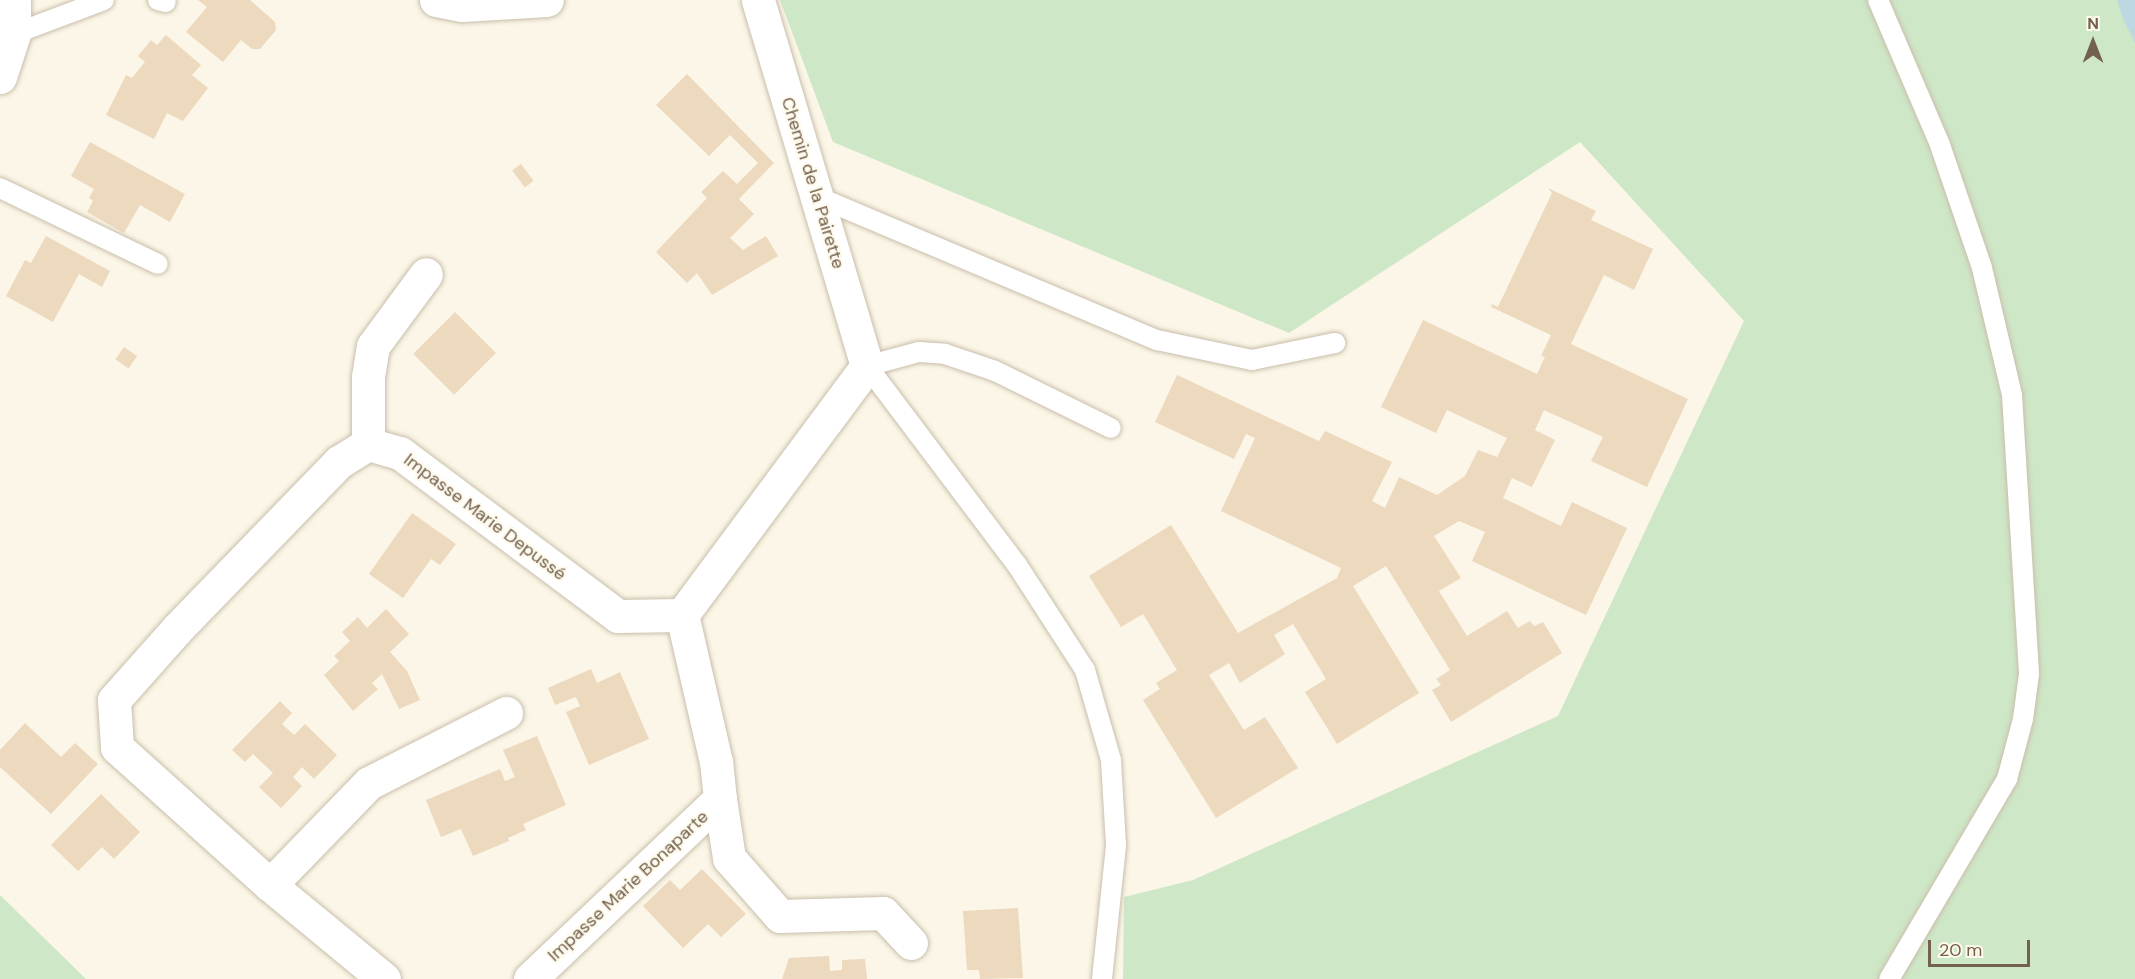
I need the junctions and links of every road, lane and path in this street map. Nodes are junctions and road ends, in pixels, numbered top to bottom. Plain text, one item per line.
1 (14, 0) edge
2 (104, 0) edge
3 (436, 0) edge
4 (547, 0) edge
5 (758, 0) edge
6 (1878, 0) edge
7 (14, 34) junction
8 (0, 77) edge
9 (0, 188) edge
10 (818, 197) junction
11 (158, 264) dead end
12 (426, 274) dead end
13 (1335, 343) dead end
14 (867, 366) junction
15 (1111, 428) dead end
16 (368, 444) junction
17 (682, 615) junction
18 (506, 712) dead end
19 (720, 799) junction
20 (270, 885) junction
21 (911, 943) dead end
22 (384, 979) edge
23 (530, 979) edge
24 (1102, 979) edge
25 (1889, 979) edge

1 - 7 street
2 - 7 lane
3 - 4 street
5 - 10 street, Chemin de la Pairette
6 - 25 lane
7 - 8 street
9 - 11 lane
10 - 13 lane
10 - 14 street, Chemin de la Pairette
12 - 16 street
14 - 15 lane
14 - 17 street
14 - 24 lane
16 - 17 street, Impasse Marie Depussé
16 - 20 street
17 - 19 street, Impasse Marie Bonaparte
18 - 20 street
19 - 21 street
19 - 23 street, Impasse Marie Bonaparte
20 - 22 street

